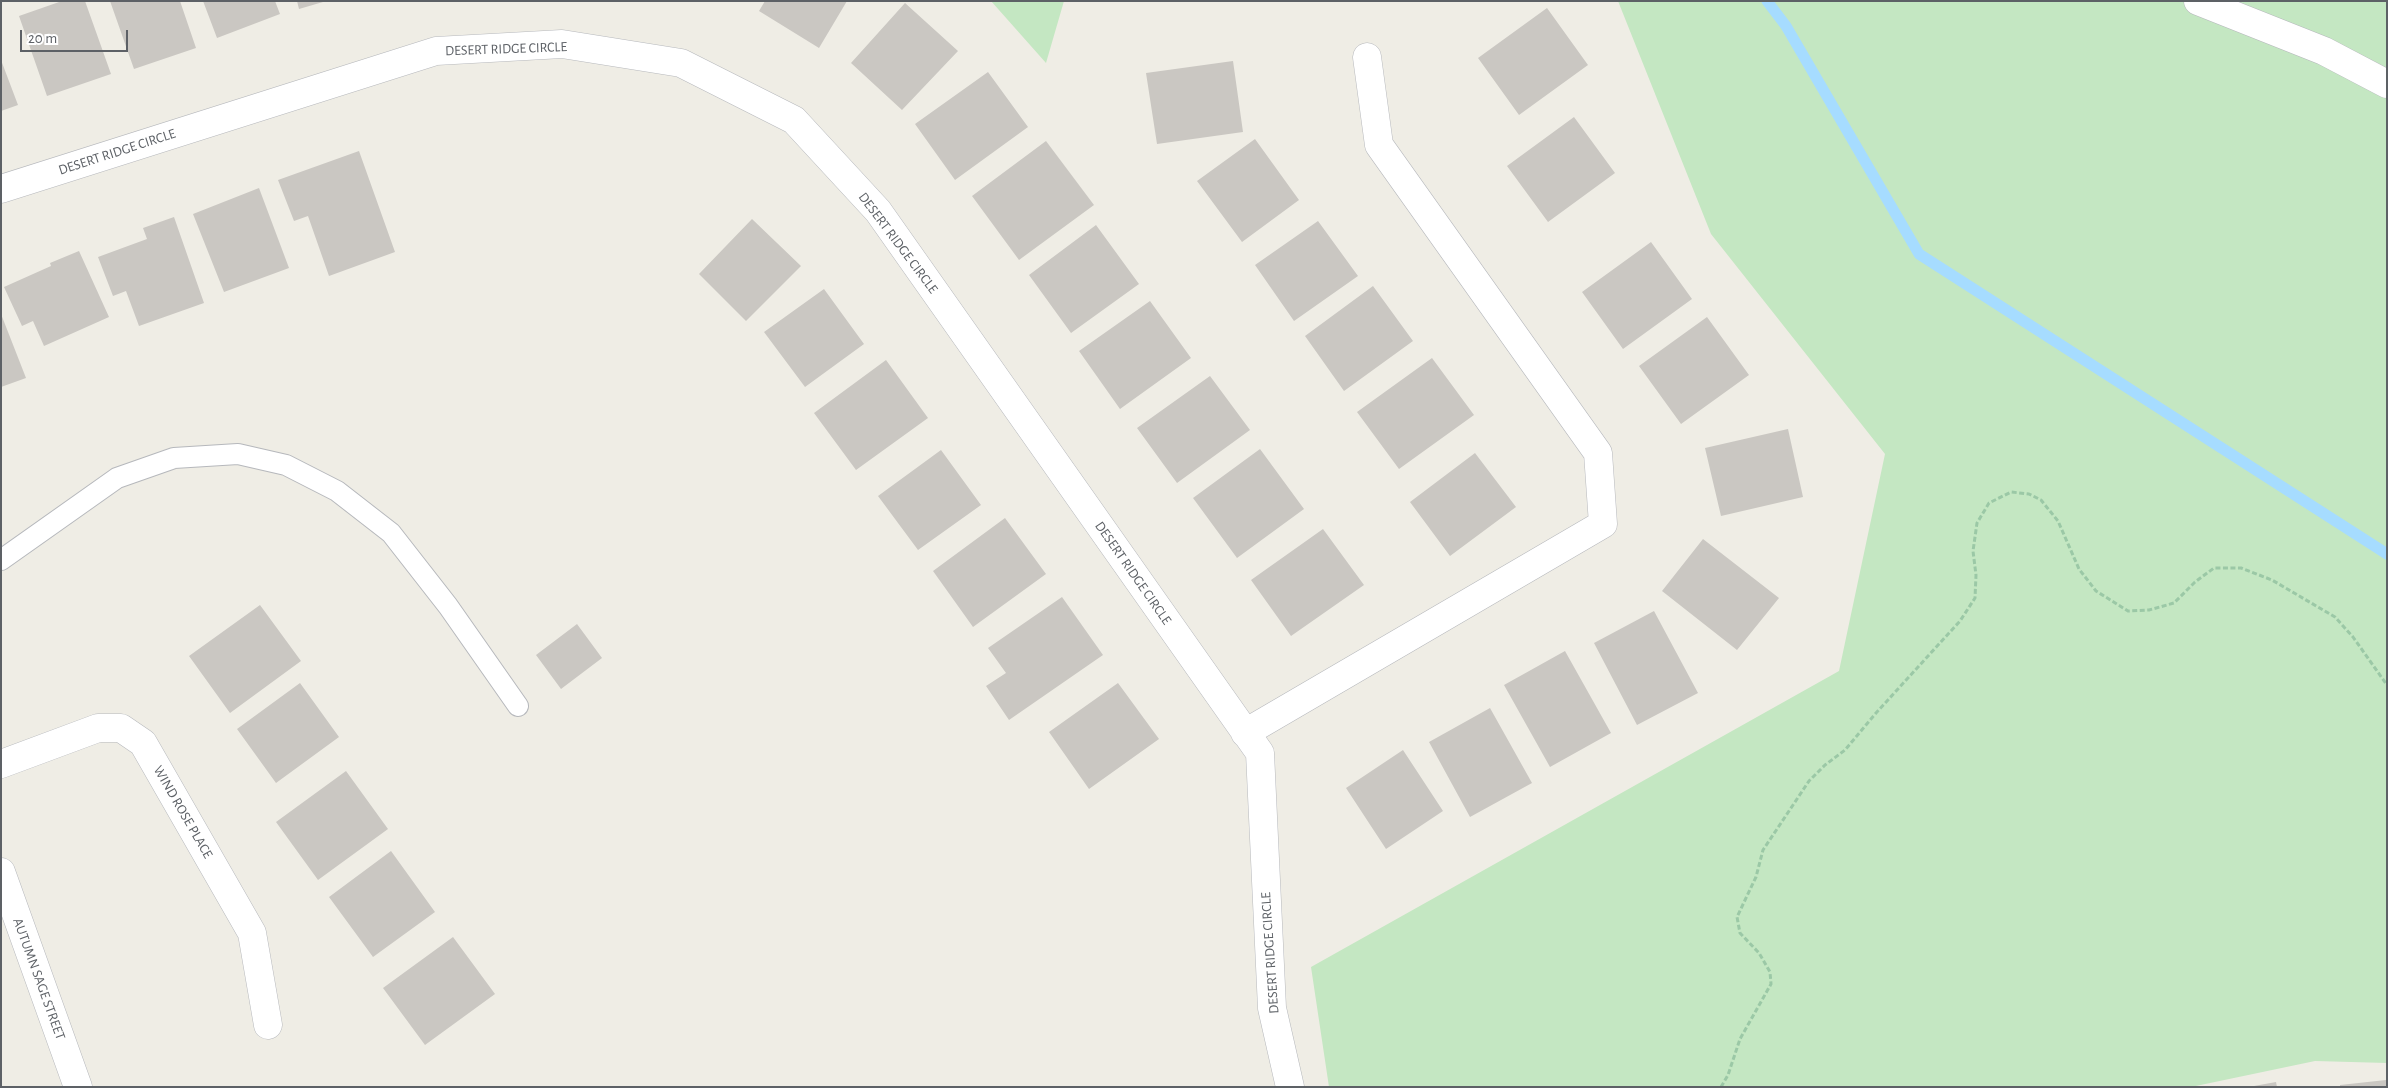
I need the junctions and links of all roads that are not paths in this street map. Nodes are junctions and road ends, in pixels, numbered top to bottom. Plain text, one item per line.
1 (2198, 1) edge
2 (1366, 57) dead end
3 (2387, 84) edge
4 (1, 188) edge
5 (1, 560) edge
6 (518, 706) dead end
7 (1245, 733) junction
8 (1, 764) edge
9 (1, 872) edge
10 (268, 1025) dead end
11 (78, 1087) edge
12 (1290, 1087) edge

1 - 3 street
2 - 7 street
4 - 7 street, DESERT RIDGE CIRCLE
5 - 6 lane
7 - 12 street, DESERT RIDGE CIRCLE
8 - 10 street, WIND ROSE PLACE
9 - 11 street, AUTUMN SAGE STREET

